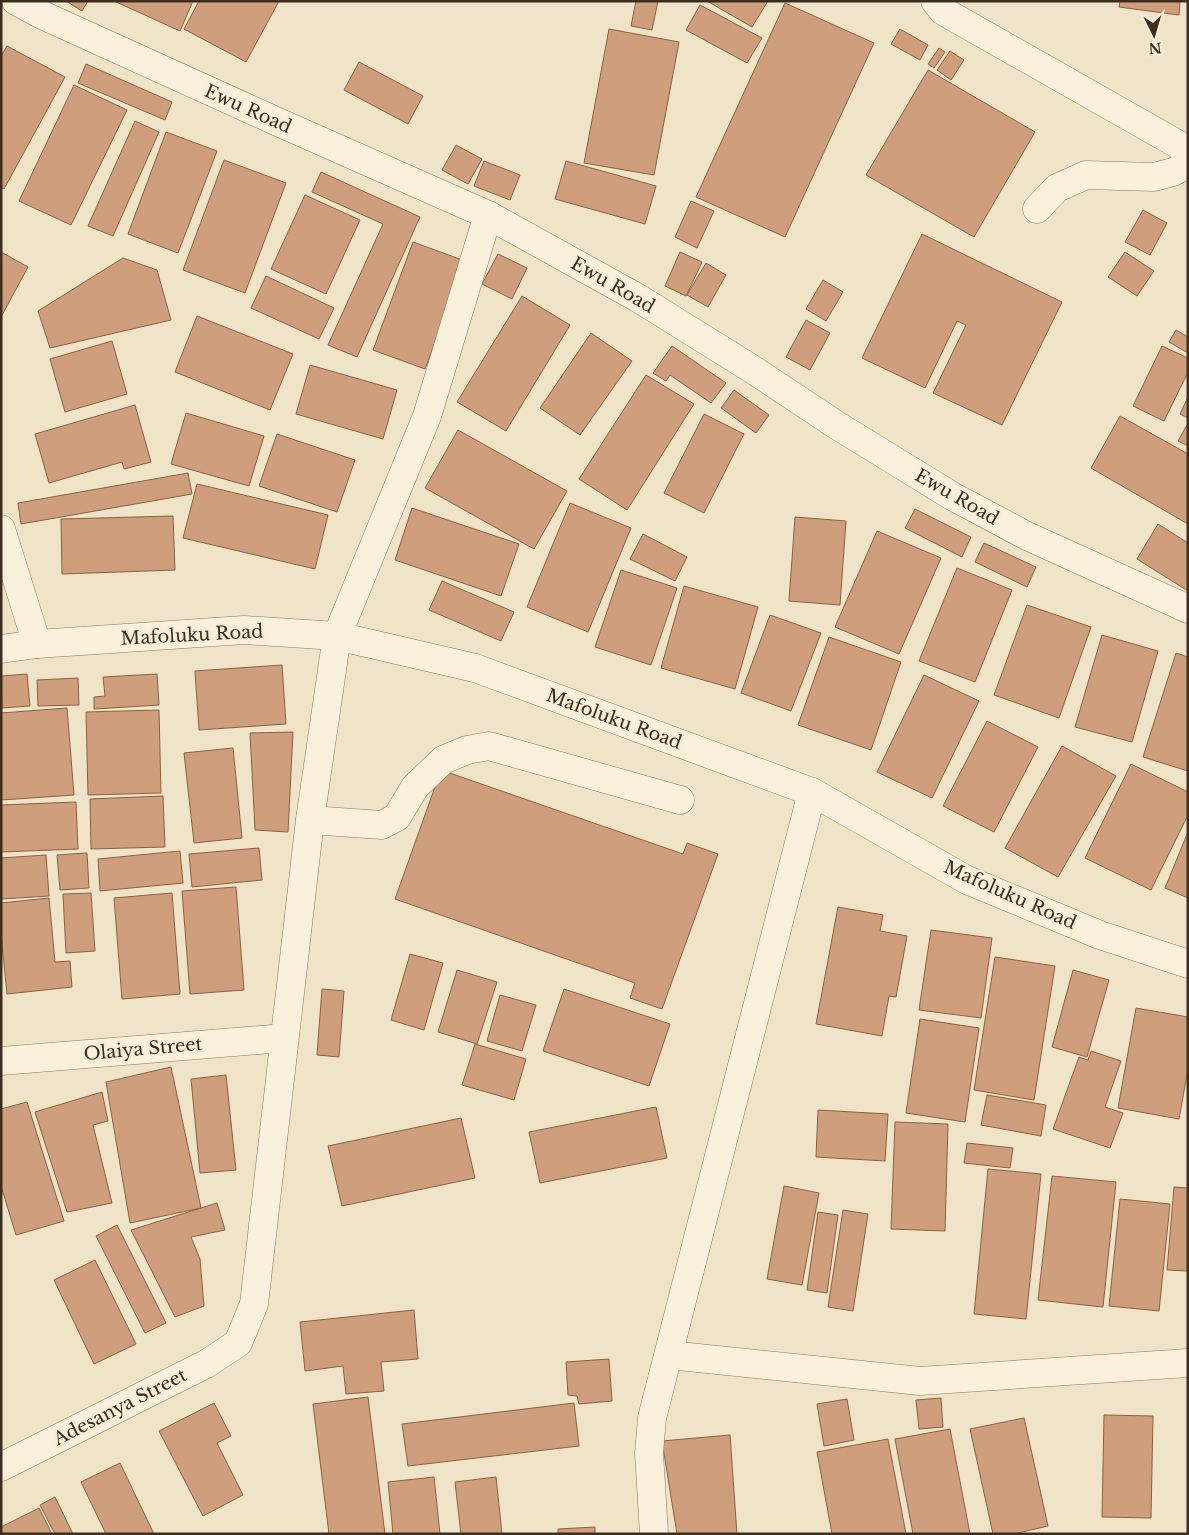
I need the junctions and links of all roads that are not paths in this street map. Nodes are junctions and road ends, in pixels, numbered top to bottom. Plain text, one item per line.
1 (16, 1) edge
2 (934, 1) edge
3 (1188, 150) edge
4 (1188, 164) edge
5 (1037, 209) dead end
6 (488, 214) junction
7 (1, 529) edge
8 (1188, 609) edge
9 (337, 636) junction
10 (37, 644) junction
11 (1, 649) edge
12 (812, 792) junction
13 (680, 800) dead end
14 (310, 820) junction
15 (1188, 964) edge
16 (284, 1038) junction
17 (1, 1061) edge
18 (668, 1355) junction
19 (1188, 1363) edge
20 (1, 1467) edge
21 (654, 1534) edge

1 - 6 street, Ewu Road
2 - 3 street
4 - 5 street
6 - 8 street, Ewu Road
6 - 9 street
7 - 10 street
9 - 10 street, Mafoluku Road
9 - 12 street, Mafoluku Road
9 - 14 street
10 - 11 street, Mafoluku Road
12 - 15 street, Mafoluku Road
12 - 18 street
13 - 14 street
14 - 16 street
16 - 17 street, Olaiya Street
16 - 20 street, Adesanya Street
18 - 19 street
18 - 21 street

